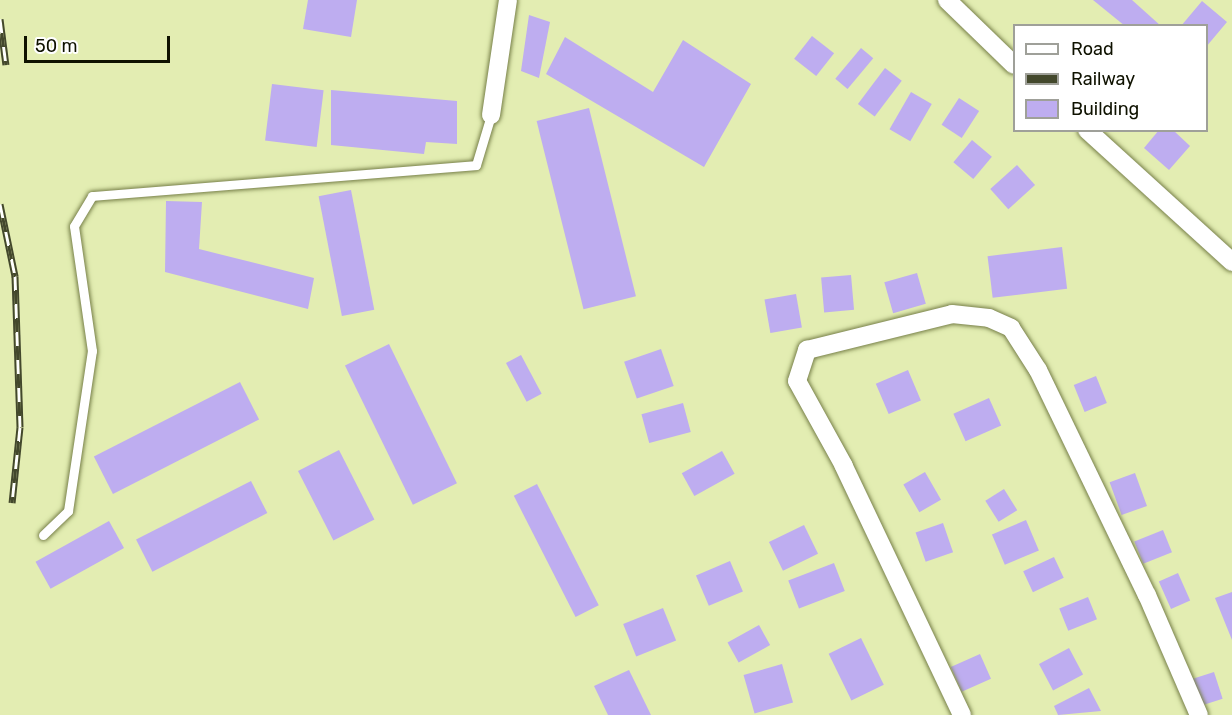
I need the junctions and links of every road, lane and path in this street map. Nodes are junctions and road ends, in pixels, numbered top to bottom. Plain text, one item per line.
1 (508, 0) edge
2 (946, 0) edge
3 (1013, 64) edge
4 (491, 115) joint
5 (1089, 132) edge
6 (1232, 262) edge
7 (43, 536) dead end
8 (962, 715) edge
9 (1199, 715) edge

1 - 4 street
2 - 3 street
4 - 7 lane
5 - 6 street
8 - 9 street

